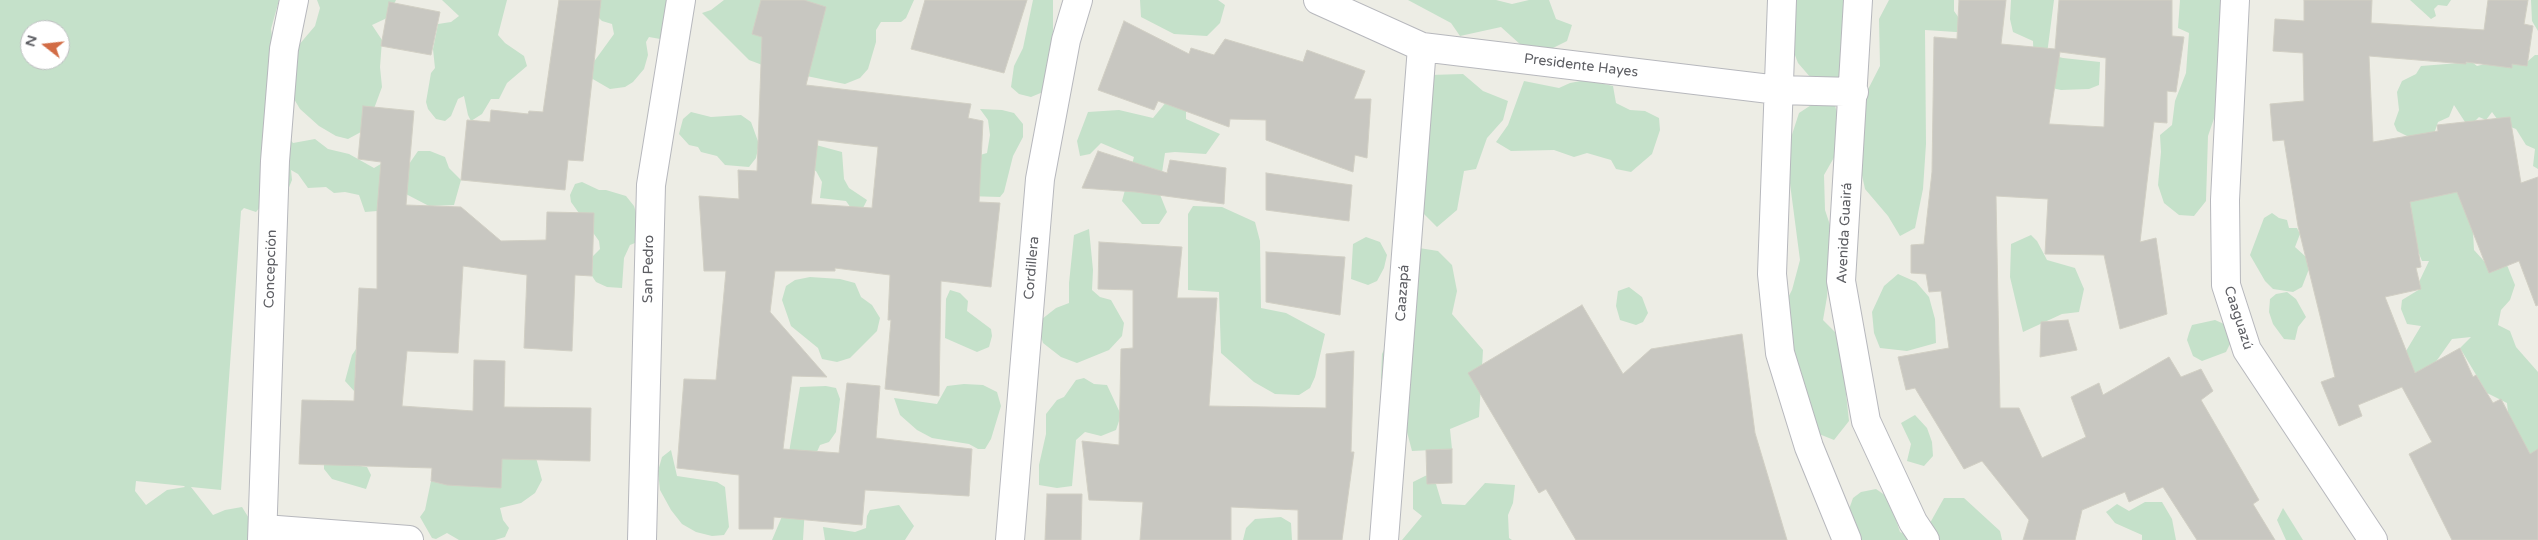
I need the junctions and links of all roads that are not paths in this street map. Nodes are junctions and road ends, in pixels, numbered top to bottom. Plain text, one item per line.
1 (294, 0) edge
2 (681, 0) edge
3 (1078, 0) edge
4 (1318, 0) edge
5 (1782, 0) edge
6 (1858, 0) edge
7 (2234, 0) edge
8 (1422, 47) junction
9 (1778, 90) junction
10 (1854, 92) junction
11 (263, 535) edge
12 (409, 540) edge
13 (642, 540) edge
14 (1010, 540) edge
15 (1384, 540) edge
16 (1847, 540) edge
17 (1925, 540) edge
18 (2373, 540) edge

1 - 11 street, Concepción
2 - 13 street, San Pedro
3 - 14 street, Cordillera
4 - 8 street, Presidente Hayes
5 - 9 street
6 - 10 street, Avenida Guairá
7 - 18 street, Caaguazú
8 - 9 street, Presidente Hayes
8 - 15 street, Caazapá
9 - 10 street, Presidente Hayes
9 - 16 street
10 - 17 street, Avenida Guairá
11 - 12 street

